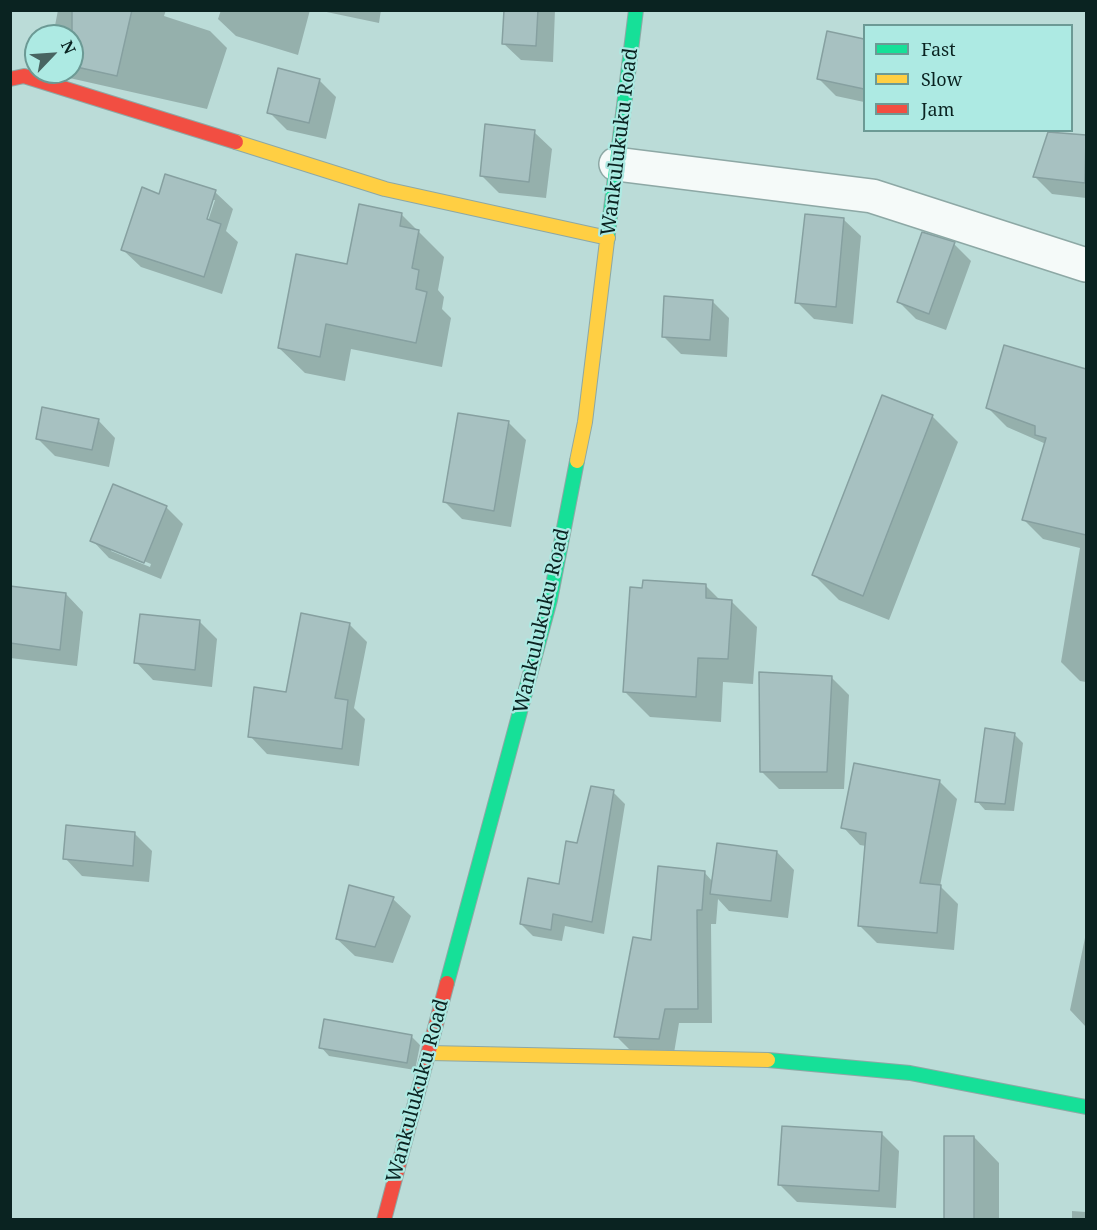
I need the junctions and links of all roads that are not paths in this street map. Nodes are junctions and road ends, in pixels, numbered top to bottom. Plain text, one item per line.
1 (636, 10) edge
2 (10, 79) edge
3 (616, 164) junction
4 (608, 238) junction
5 (1086, 265) edge
6 (429, 1053) junction
7 (1086, 1107) edge
8 (384, 1220) edge

1 - 3 street, Wankulukuku Road
2 - 4 street
3 - 4 street, Wankulukuku Road
3 - 5 street
4 - 6 street, Wankulukuku Road
6 - 7 street
6 - 8 street, Wankulukuku Road

